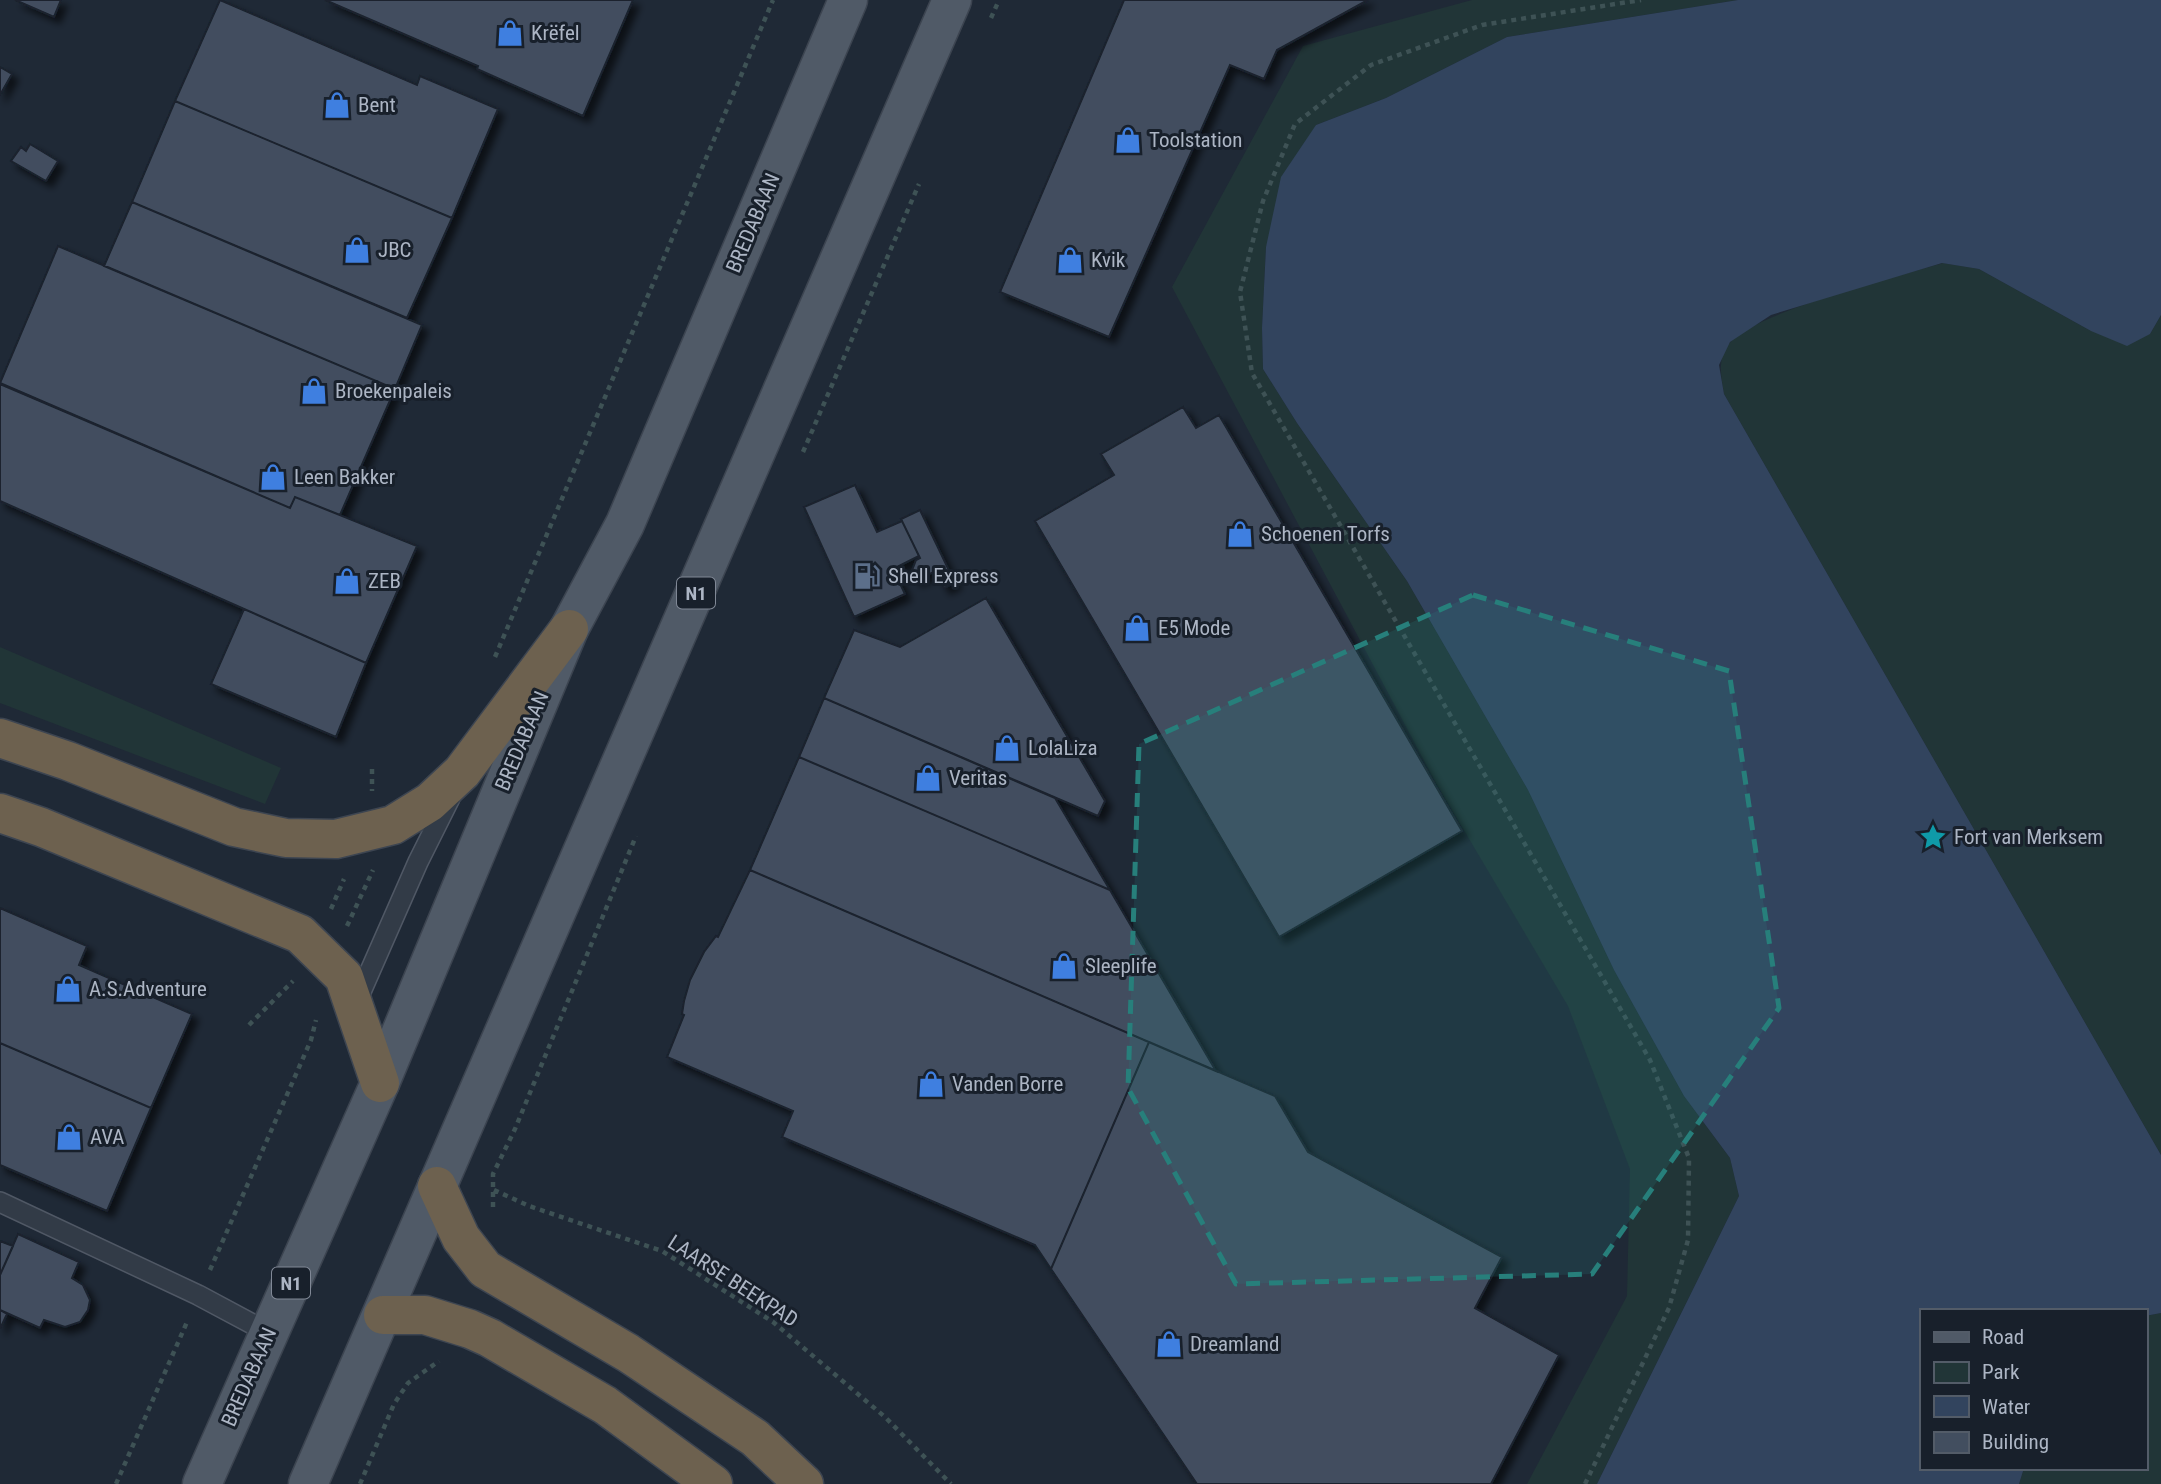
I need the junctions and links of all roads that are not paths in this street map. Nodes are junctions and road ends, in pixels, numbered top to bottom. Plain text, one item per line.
1 (848, 0) edge
2 (952, 0) edge
3 (569, 629) junction
4 (0, 738) edge
5 (462, 772) junction
6 (0, 813) edge
7 (354, 1007) junction
8 (380, 1083) junction
9 (437, 1186) junction
10 (0, 1202) edge
11 (383, 1315) junction
12 (269, 1333) junction
13 (202, 1484) edge
14 (308, 1484) edge
15 (713, 1484) edge
16 (804, 1484) edge

1 - 3 main road, BREDABAAN / N1
2 - 9 main road, N1
3 - 5 highway
3 - 8 main road, BREDABAAN / N1
4 - 5 highway
5 - 7 lane
6 - 7 highway
7 - 8 highway
8 - 12 main road, BREDABAAN / N1
9 - 11 main road, N1
9 - 16 highway
10 - 12 lane
11 - 14 main road, N1
11 - 15 highway
12 - 13 main road, BREDABAAN / N1

